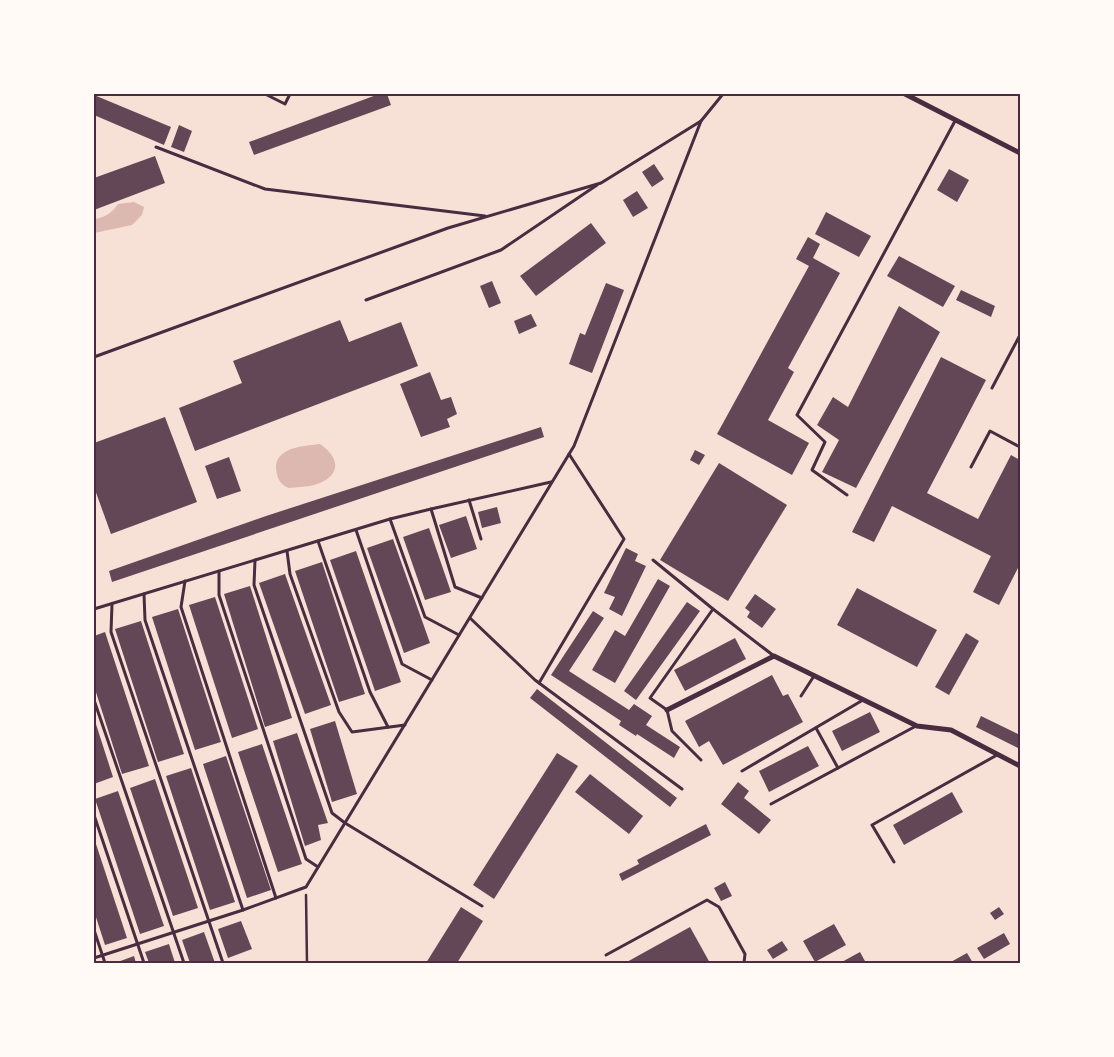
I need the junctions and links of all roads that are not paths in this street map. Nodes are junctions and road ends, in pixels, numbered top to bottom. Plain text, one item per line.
1 (265, 94) edge
2 (290, 94) edge
3 (723, 94) edge
4 (905, 94) edge
5 (701, 121) junction
6 (956, 121) junction
7 (156, 146) dead end
8 (1020, 153) edge
9 (600, 182) junction
10 (489, 217) junction
11 (366, 300) dead end
12 (1020, 335) edge
13 (94, 357) edge
14 (992, 388) dead end
15 (1020, 447) edge
16 (569, 454) junction
17 (970, 467) dead end
18 (552, 482) junction
19 (847, 495) dead end
20 (469, 500) junction
21 (431, 509) junction
22 (390, 519) junction
23 (356, 530) junction
24 (481, 539) dead end
25 (318, 541) junction
26 (287, 550) junction
27 (255, 560) junction
28 (653, 560) dead end
29 (219, 571) junction
30 (185, 581) junction
31 (144, 594) junction
32 (482, 598) junction
33 (112, 604) junction
34 (94, 609) edge
35 (713, 609) junction
36 (470, 618) junction
37 (459, 635) junction
38 (774, 656) junction
39 (814, 676) junction
40 (432, 680) junction
41 (539, 683) junction
42 (801, 696) dead end
43 (94, 700) edge
44 (863, 700) junction
45 (667, 710) junction
46 (405, 725) junction
47 (917, 726) junction
48 (388, 727) junction
49 (816, 728) junction
50 (998, 754) junction
51 (701, 760) dead end
52 (1020, 766) edge
53 (838, 768) junction
54 (742, 771) dead end
55 (682, 789) dead end
56 (771, 804) dead end
57 (94, 815) edge
58 (345, 823) junction
59 (894, 862) dead end
60 (318, 867) junction
61 (276, 898) junction
62 (482, 906) dead end
63 (244, 910) junction
64 (208, 921) junction
65 (94, 930) edge
66 (174, 932) junction
67 (137, 944) junction
68 (102, 955) junction
69 (606, 955) dead end
70 (94, 958) edge
71 (105, 963) edge
72 (144, 963) edge
73 (184, 963) edge
74 (223, 963) edge
75 (744, 963) edge

1 - 2 lane
3 - 5 lane
4 - 6 street
5 - 9 lane
5 - 16 lane
6 - 8 street
6 - 19 lane
7 - 10 lane
9 - 10 lane
9 - 11 lane
10 - 13 lane
12 - 14 lane
15 - 17 lane
16 - 18 lane
16 - 41 lane
18 - 20 lane
18 - 32 lane
20 - 21 lane
20 - 24 lane
21 - 22 lane
21 - 32 lane
22 - 23 lane
22 - 37 lane
23 - 25 lane
23 - 40 lane
25 - 26 lane
25 - 48 lane
26 - 27 lane
26 - 48 lane
27 - 29 lane
27 - 58 lane
28 - 35 lane
29 - 30 lane
29 - 60 lane
30 - 31 lane
30 - 61 lane
31 - 33 lane
31 - 63 lane
32 - 36 lane
33 - 34 lane
33 - 64 lane
35 - 38 lane
35 - 45 lane
36 - 37 lane
36 - 41 lane
37 - 40 lane
38 - 39 street
38 - 45 street
39 - 42 lane
39 - 44 street
40 - 46 lane
41 - 55 lane
43 - 66 lane
44 - 47 street
44 - 49 lane
45 - 51 lane
46 - 48 lane
46 - 58 lane
47 - 50 street
47 - 53 lane
49 - 53 lane
49 - 54 lane
50 - 52 street
50 - 59 lane
53 - 56 lane
57 - 67 lane
58 - 60 lane
58 - 62 lane
60 - 61 lane
61 - 63 lane
63 - 64 lane
64 - 66 lane
64 - 74 lane
65 - 68 lane
66 - 67 lane
66 - 73 lane
67 - 68 lane
67 - 72 lane
68 - 70 lane
68 - 71 lane
69 - 75 lane

